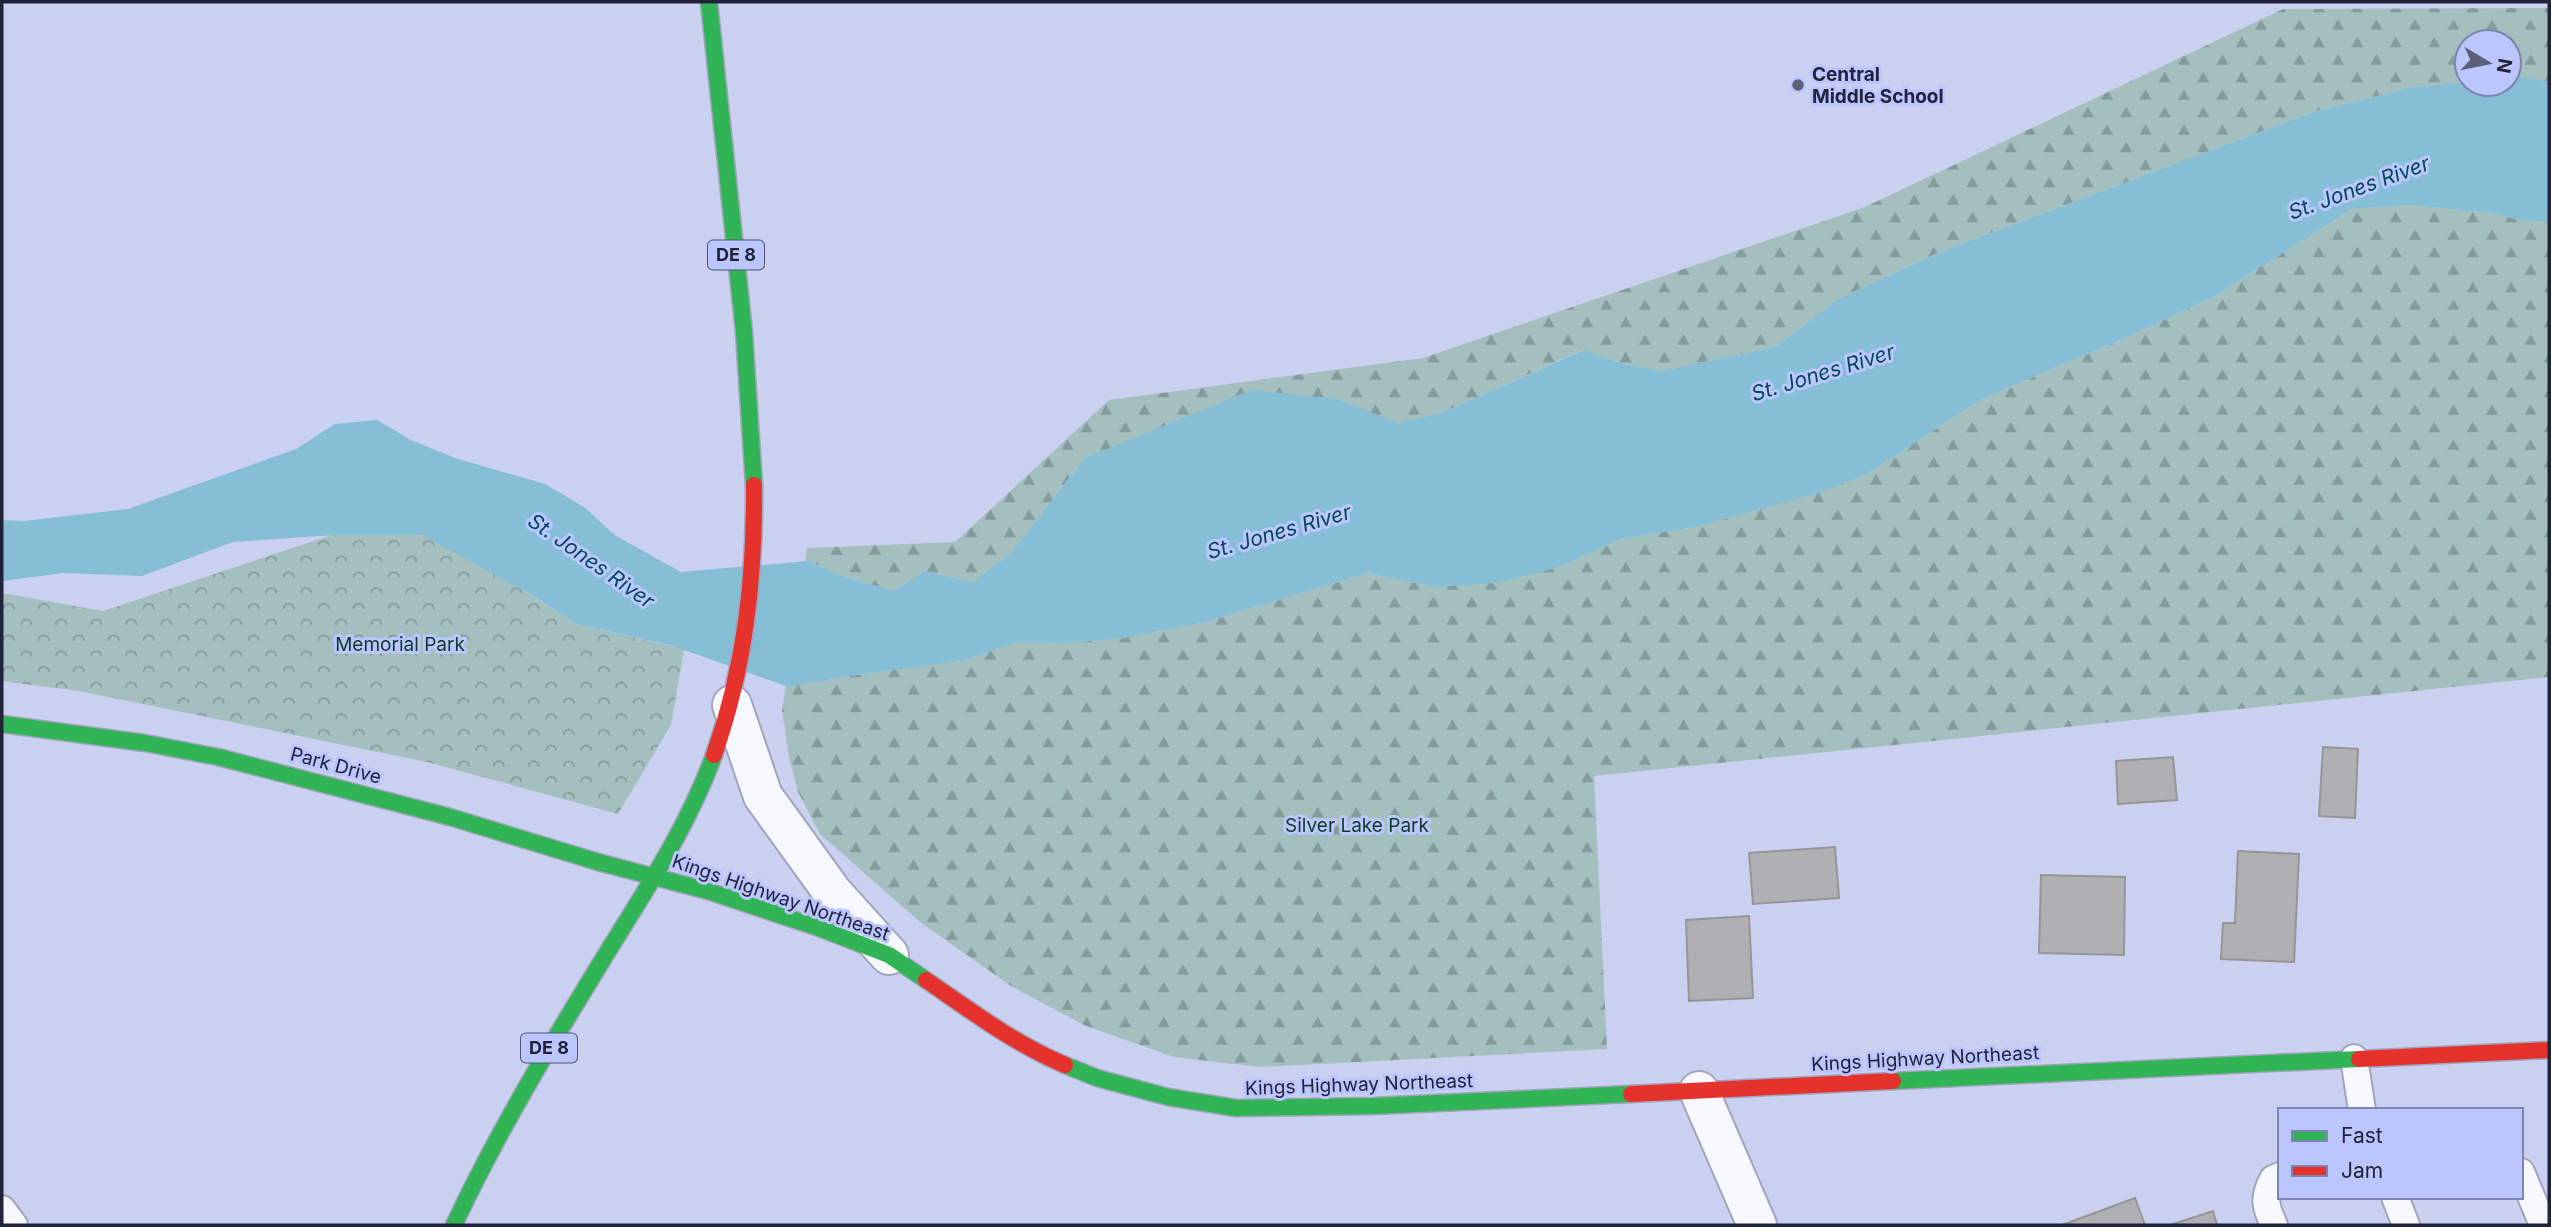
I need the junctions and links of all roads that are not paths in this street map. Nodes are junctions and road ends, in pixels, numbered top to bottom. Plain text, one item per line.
1 (709, 2) edge
2 (732, 705) junction
3 (2, 724) edge
4 (654, 876) junction
5 (889, 955) junction
6 (2549, 1050) edge
7 (2354, 1058) junction
8 (1699, 1091) junction
9 (2362, 1108) edge
10 (2278, 1177) edge
11 (2523, 1177) edge
12 (2396, 1199) edge
13 (2, 1209) edge
14 (14, 1225) edge
15 (454, 1225) edge
16 (1757, 1225) edge
17 (2274, 1225) edge
18 (2406, 1225) edge
19 (2543, 1225) edge

1 - 2 main road, Kings Highway Northeast / DE 8
2 - 4 main road, Kings Highway Northeast / DE 8
2 - 5 street
3 - 4 main road, Park Drive
4 - 5 main road, Kings Highway Northeast
4 - 15 main road, DE 8
5 - 8 main road, Kings Highway Northeast
6 - 7 main road, Kings Highway Northeast
7 - 8 main road, Kings Highway Northeast
7 - 9 lane
8 - 16 street
10 - 17 lane
11 - 19 lane
12 - 18 lane
13 - 14 lane

